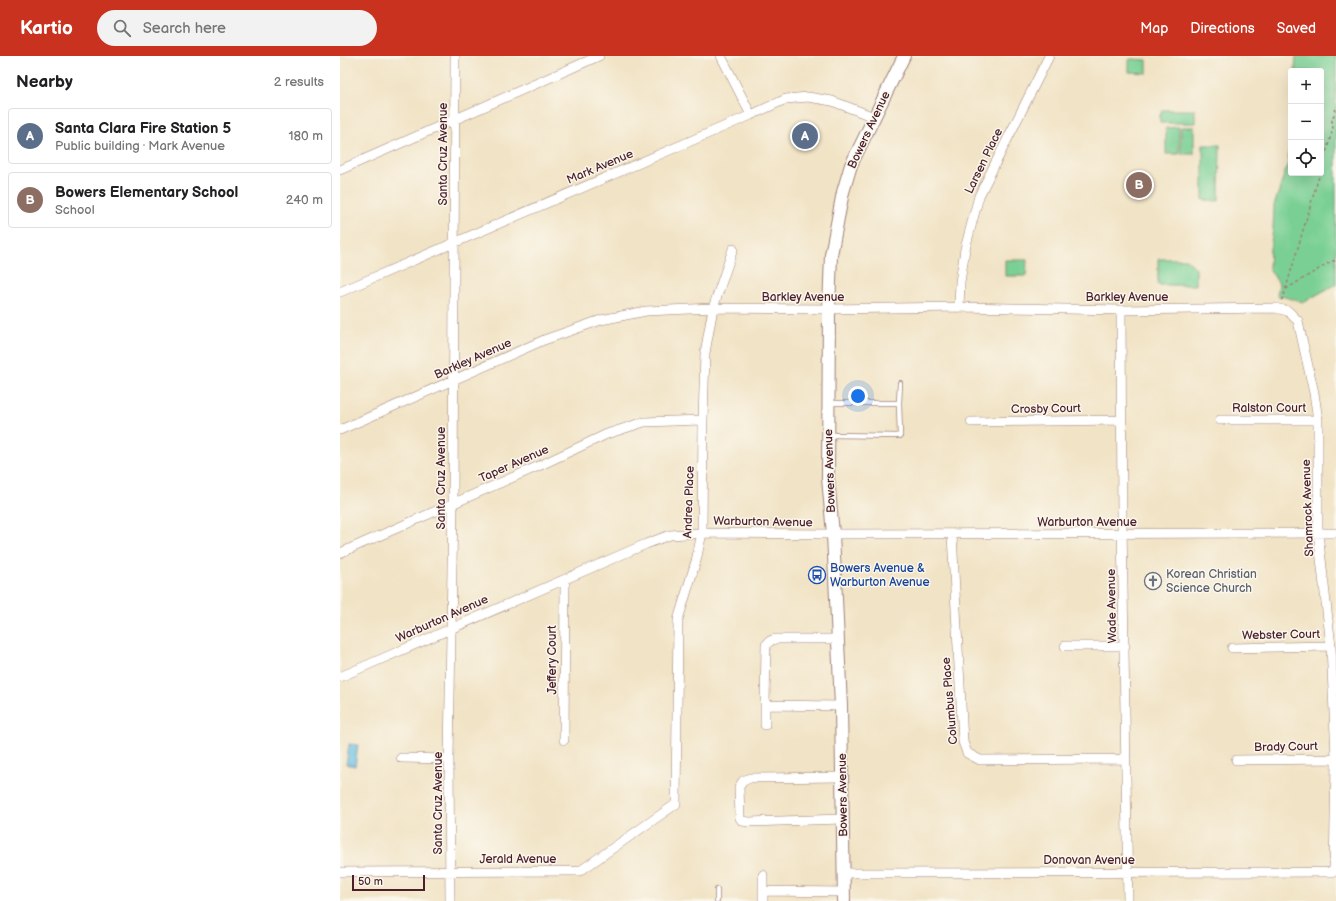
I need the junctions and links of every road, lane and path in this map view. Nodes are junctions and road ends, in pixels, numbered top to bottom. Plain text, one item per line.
1 (455, 56) edge
2 (599, 56) edge
3 (721, 56) edge
4 (904, 56) edge
5 (1050, 56) edge
6 (1336, 109) edge
7 (751, 115) junction
8 (874, 117) junction
9 (455, 120) junction
10 (1324, 159) edge
11 (340, 170) edge
12 (1319, 176) edge
13 (454, 242) junction
14 (733, 249) dead end
15 (1336, 261) edge
16 (1285, 290) junction
17 (340, 292) edge
18 (959, 307) junction
19 (713, 308) junction
20 (1275, 308) junction
21 (828, 309) junction
22 (1121, 310) junction
23 (1288, 311) joint
24 (454, 380) junction
25 (900, 383) dead end
26 (828, 403) junction
27 (899, 403) junction
28 (703, 420) junction
29 (1121, 420) junction
30 (1220, 420) dead end
31 (1318, 420) junction
32 (971, 422) dead end
33 (340, 430) edge
34 (828, 435) junction
35 (453, 504) junction
36 (702, 533) junction
37 (1318, 533) junction
38 (1336, 533) edge
39 (833, 534) junction
40 (952, 534) junction
41 (1122, 534) junction
42 (340, 553) edge
43 (565, 580) junction
44 (452, 628) junction
45 (837, 639) junction
46 (1065, 646) dead end
47 (1125, 646) junction
48 (1331, 646) junction
49 (1232, 648) dead end
50 (340, 677) edge
51 (765, 705) junction
52 (841, 706) junction
53 (765, 725) dead end
54 (564, 740) dead end
55 (401, 758) dead end
56 (1336, 758) edge
57 (449, 759) junction
58 (1126, 760) junction
59 (1236, 760) dead end
60 (1336, 763) edge
61 (842, 777) junction
62 (676, 804) joint
63 (843, 819) junction
64 (340, 872) edge
65 (451, 872) junction
66 (1127, 872) junction
67 (844, 873) junction
68 (762, 875) dead end
69 (717, 890) dead end
70 (763, 891) junction
71 (844, 896) edge
72 (450, 901) edge
73 (717, 901) edge
74 (763, 901) edge
75 (1128, 901) edge

1 - 9 street, Santa Cruz Avenue
2 - 9 street
3 - 7 street
4 - 8 main road, Bowers Avenue
5 - 18 street, Larsen Place
6 - 10 path
7 - 8 street, Mark Avenue
7 - 13 street, Mark Avenue
8 - 21 main road, Bowers Avenue
9 - 11 street
9 - 13 street, Santa Cruz Avenue
12 - 16 path
13 - 17 street, Mark Avenue
13 - 24 street, Santa Cruz Avenue
14 - 19 street, Andrea Place
15 - 16 path
16 - 20 path
18 - 21 street, Barkley Avenue
18 - 22 street, Barkley Avenue
19 - 21 street, Barkley Avenue
19 - 24 street, Barkley Avenue
19 - 28 street, Andrea Place
20 - 22 street, Barkley Avenue
20 - 23 street, Barkley Avenue
21 - 26 main road, Bowers Avenue
22 - 29 street, Wade Avenue
23 - 31 street, Shamrock Avenue
24 - 33 street, Barkley Avenue
24 - 35 street, Santa Cruz Avenue
25 - 27 lane
26 - 27 lane
26 - 34 main road, Bowers Avenue
27 - 34 lane
28 - 35 street, Taper Avenue
28 - 36 street, Andrea Place
29 - 32 street, Crosby Court
29 - 41 street, Wade Avenue
30 - 31 street, Ralston Court
31 - 37 street, Shamrock Avenue
34 - 39 main road, Bowers Avenue
35 - 42 street, Taper Avenue
35 - 44 street, Santa Cruz Avenue
36 - 39 street, Warburton Avenue
36 - 43 street, Warburton Avenue
36 - 62 street, Andrea Place
37 - 38 street, Warburton Avenue
37 - 41 street, Warburton Avenue
37 - 48 street, Shamrock Avenue
39 - 40 street, Warburton Avenue
39 - 45 main road, Bowers Avenue
40 - 41 street, Warburton Avenue
40 - 58 street, Columbus Place
41 - 47 street, Wade Avenue
43 - 44 street, Warburton Avenue
43 - 54 street, Jeffery Court
44 - 50 street, Warburton Avenue
44 - 57 street, Santa Cruz Avenue
45 - 51 street
45 - 52 main road, Bowers Avenue
46 - 47 street
47 - 58 street, Wade Avenue
48 - 49 street, Webster Court
48 - 56 street, Shamrock Avenue
51 - 52 street
51 - 53 street
52 - 61 main road, Bowers Avenue
55 - 57 street
56 - 59 street, Brady Court
57 - 65 street, Santa Cruz Avenue
58 - 66 street, Wade Avenue
60 - 66 street, Donovan Avenue
61 - 63 main road, Bowers Avenue
61 - 63 street
62 - 65 street, Jerald Avenue
63 - 67 main road, Bowers Avenue
64 - 65 street, Jerald Avenue
65 - 72 street, Santa Cruz Avenue
66 - 67 street, Donovan Avenue
66 - 75 street, Wade Avenue
67 - 71 main road, Bowers Avenue
68 - 70 street
69 - 73 lane
70 - 71 street
70 - 74 street

